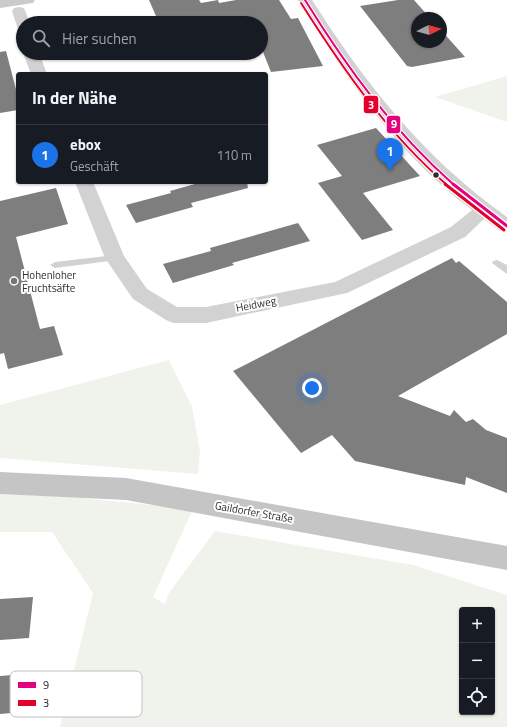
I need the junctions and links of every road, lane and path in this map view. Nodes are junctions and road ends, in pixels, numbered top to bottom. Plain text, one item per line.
1 (305, 0) edge
2 (0, 4) edge
3 (23, 5) edge
4 (23, 16) edge
5 (34, 60) edge
6 (38, 72) edge
7 (85, 184) edge
8 (483, 210) junction
9 (507, 226) edge
10 (115, 258) junction
11 (497, 263) dead end
12 (55, 265) dead end
13 (507, 270) edge
14 (0, 482) edge
15 (507, 558) edge

1 - 8 street
2 - 3 street
3 - 4 street
5 - 6 street
7 - 10 street, Heidweg
8 - 9 street
8 - 10 street, Heidweg
10 - 12 lane
11 - 13 lane
14 - 15 main road, Gaildorfer Straße

